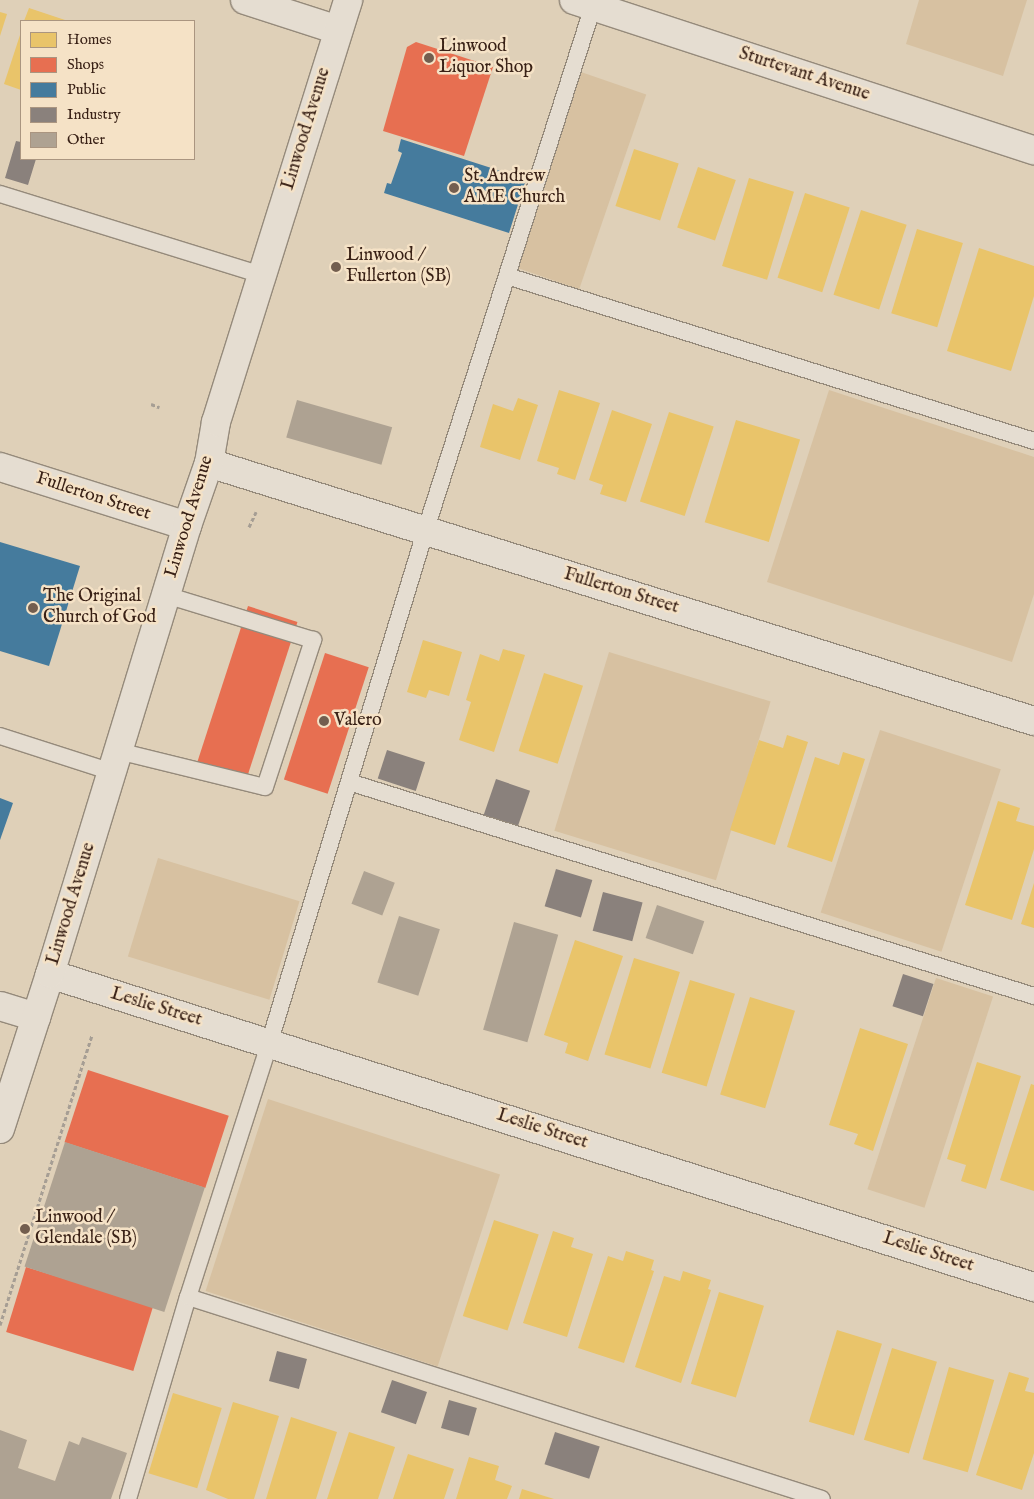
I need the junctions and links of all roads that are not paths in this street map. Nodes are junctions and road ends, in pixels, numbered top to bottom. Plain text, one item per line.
1 (244, 0) edge
2 (348, 0) edge
3 (587, 2) edge
4 (338, 30) junction
5 (1034, 150) edge
6 (0, 194) edge
7 (262, 275) junction
8 (507, 276) junction
9 (1034, 440) edge
10 (209, 463) junction
11 (0, 467) edge
12 (186, 526) junction
13 (425, 532) junction
14 (166, 595) junction
15 (1034, 721) edge
16 (0, 736) edge
17 (115, 761) junction
18 (349, 782) junction
19 (50, 974) junction
20 (1034, 996) edge
21 (0, 1006) edge
22 (36, 1017) junction
23 (269, 1044) junction
24 (0, 1129) edge
25 (1034, 1287) edge
26 (188, 1297) junction
27 (128, 1499) edge
28 (822, 1499) edge

1 - 4 street
2 - 4 street, Linwood Avenue
3 - 5 street, Sturtevant Avenue
3 - 8 lane
4 - 7 street, Linwood Avenue
6 - 7 lane
7 - 10 street, Linwood Avenue
8 - 9 lane
8 - 13 lane
10 - 12 street, Linwood Avenue
10 - 13 street, Fullerton Street
11 - 12 street, Fullerton Street
12 - 14 street, Linwood Avenue
13 - 15 street, Fullerton Street
13 - 18 lane
14 - 17 street, Linwood Avenue
14 - 17 lane
16 - 17 lane
17 - 19 street, Linwood Avenue
18 - 20 lane
18 - 23 lane
19 - 22 street, Linwood Avenue
19 - 23 street, Leslie Street
21 - 22 street
22 - 24 street
23 - 25 street, Leslie Street
23 - 26 lane
26 - 27 lane
26 - 28 lane

